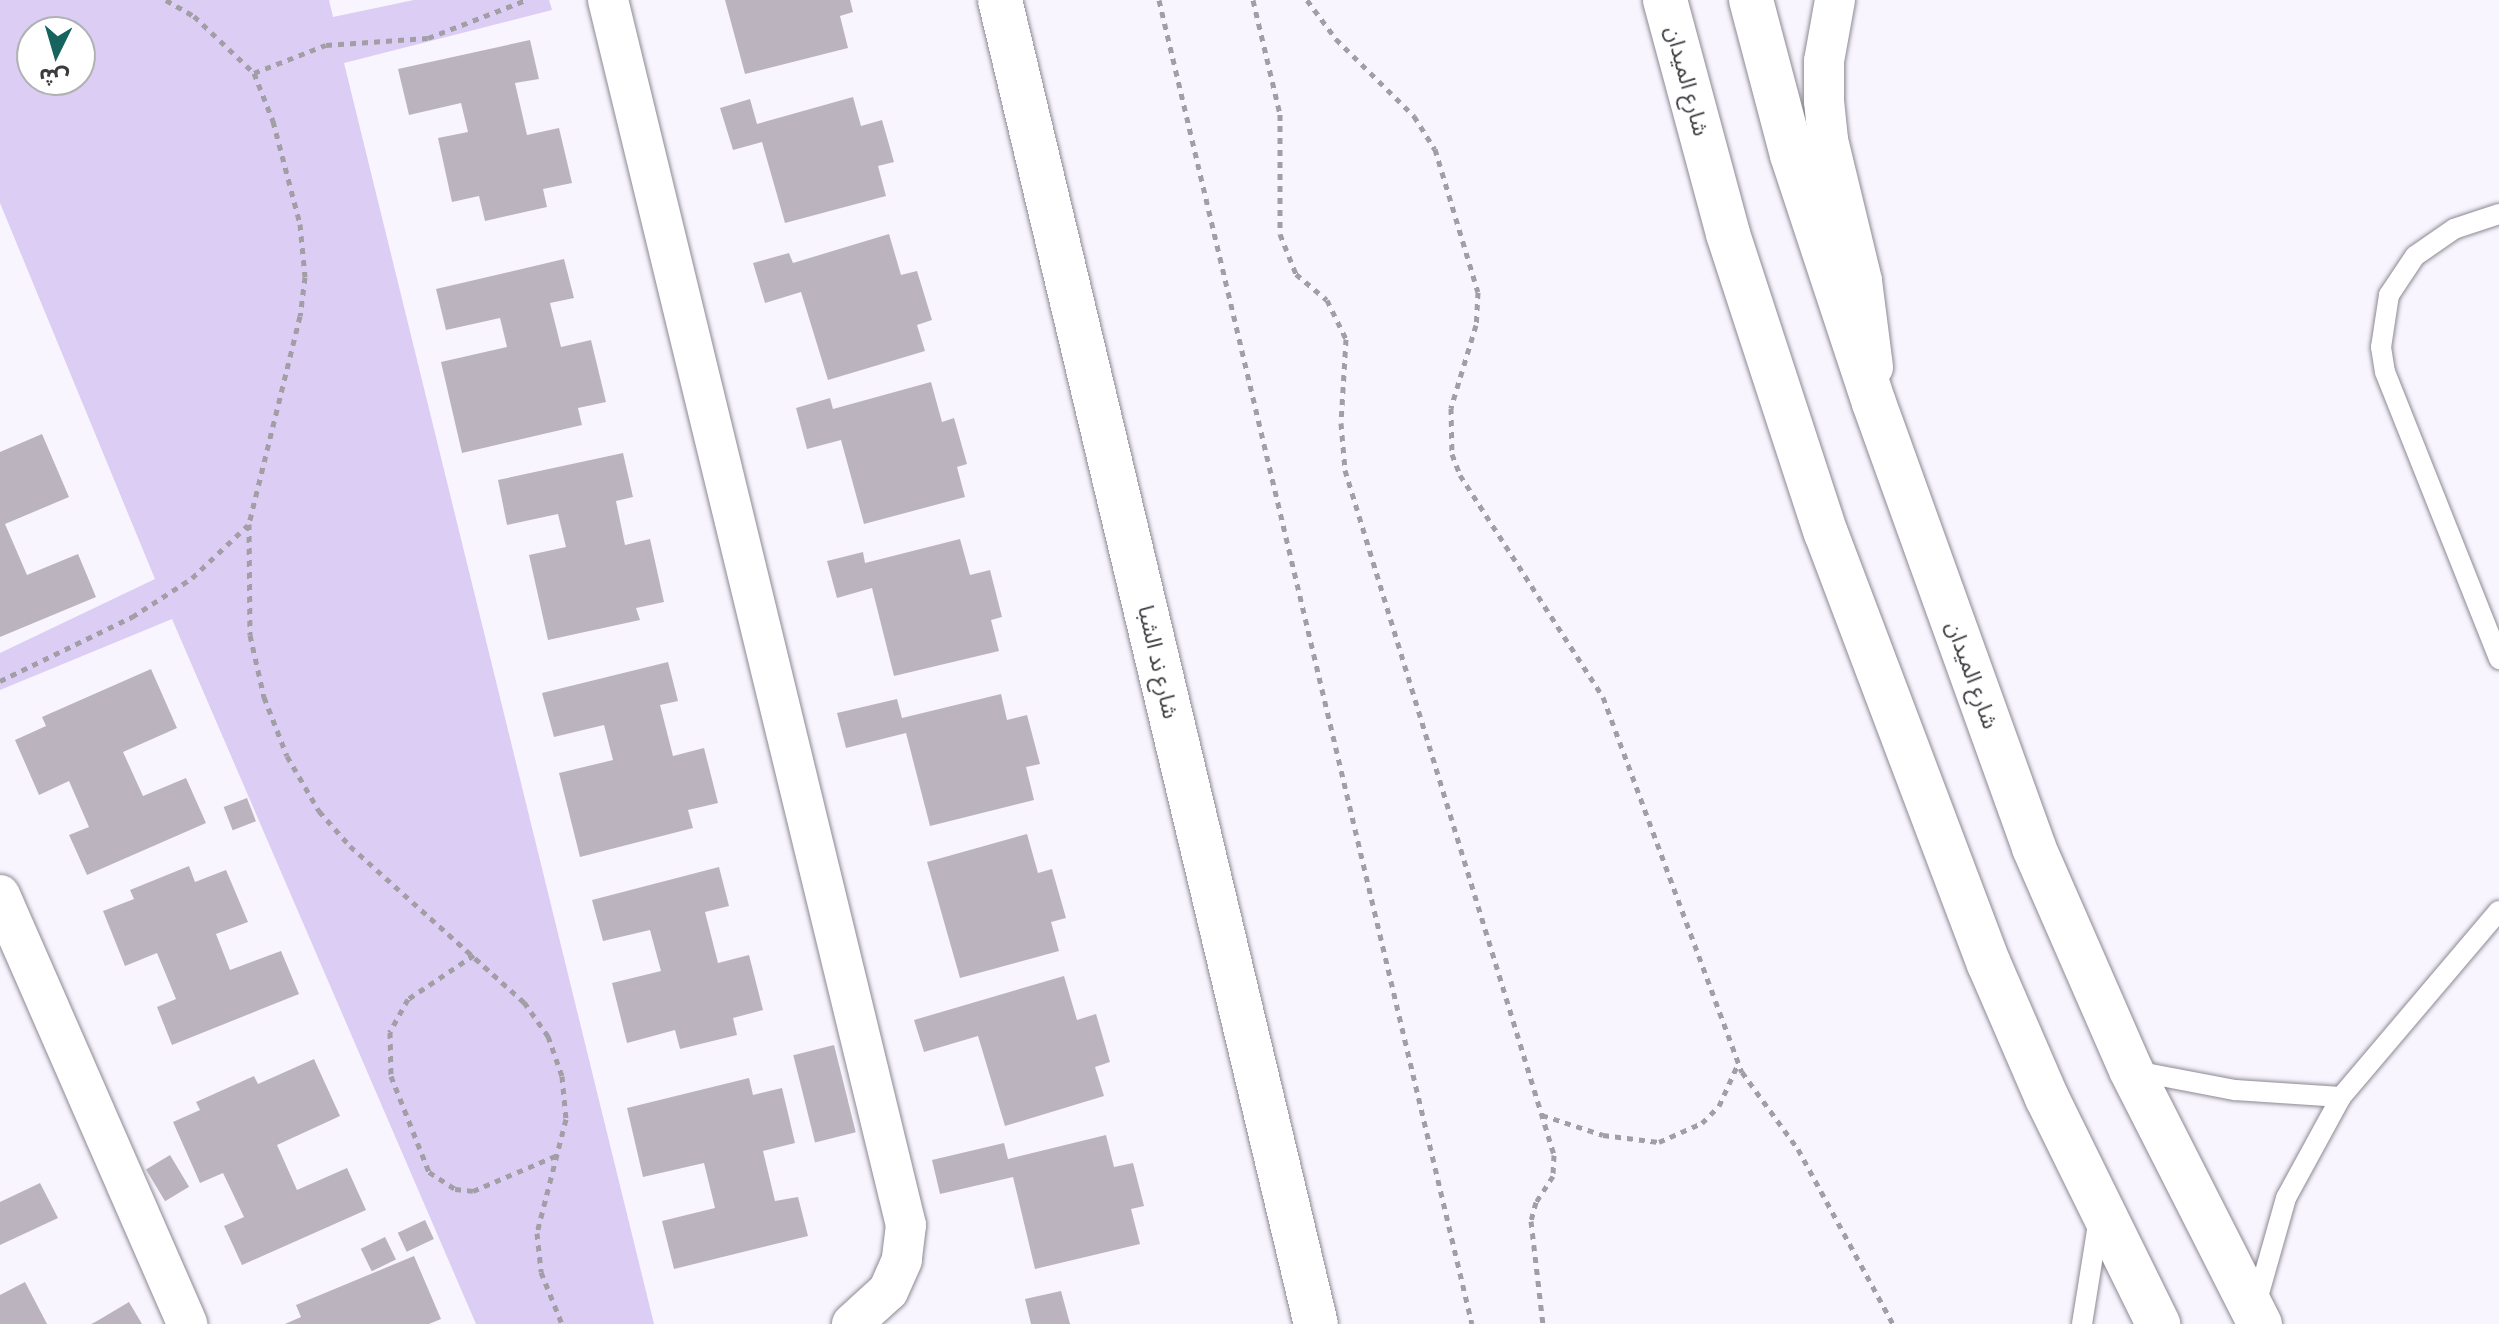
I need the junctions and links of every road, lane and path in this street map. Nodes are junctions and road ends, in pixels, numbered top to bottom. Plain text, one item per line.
1 (166, 0) edge
2 (526, 0) edge
3 (608, 0) edge
4 (1000, 0) edge
5 (1159, 0) edge
6 (1253, 0) edge
7 (1307, 0) edge
8 (1665, 0) edge
9 (1751, 0) edge
10 (1835, 0) edge
11 (254, 73) junction
12 (2499, 214) edge
13 (1874, 403) junction
14 (249, 524) junction
15 (2499, 659) edge
16 (0, 681) edge
17 (0, 895) edge
18 (2499, 911) edge
19 (474, 955) junction
20 (1738, 1063) junction
21 (2131, 1070) junction
22 (2341, 1097) junction
23 (1541, 1115) junction
24 (558, 1155) junction
25 (2100, 1206) junction
26 (2257, 1318) edge
27 (187, 1324) edge
28 (562, 1324) edge
29 (852, 1324) edge
30 (1316, 1324) edge
31 (1472, 1324) edge
32 (1543, 1324) edge
33 (1893, 1324) edge
34 (2082, 1324) edge
35 (2158, 1324) edge

1 - 11 path
2 - 11 path
3 - 29 street
4 - 30 street, شارع ند الشبا
5 - 31 path
6 - 23 path
7 - 20 path
8 - 25 street, شارع الميدان
9 - 13 street, شارع الميدان
10 - 13 street
11 - 14 path
12 - 15 lane
13 - 21 street, شارع الميدان
14 - 16 path
14 - 19 path
17 - 27 street
18 - 22 lane
19 - 24 path
19 - 24 path
20 - 23 path
20 - 33 path
21 - 22 lane
21 - 26 street, شارع الميدان
22 - 26 lane
23 - 32 path
24 - 28 path
25 - 34 lane
25 - 35 street, شارع الميدان

